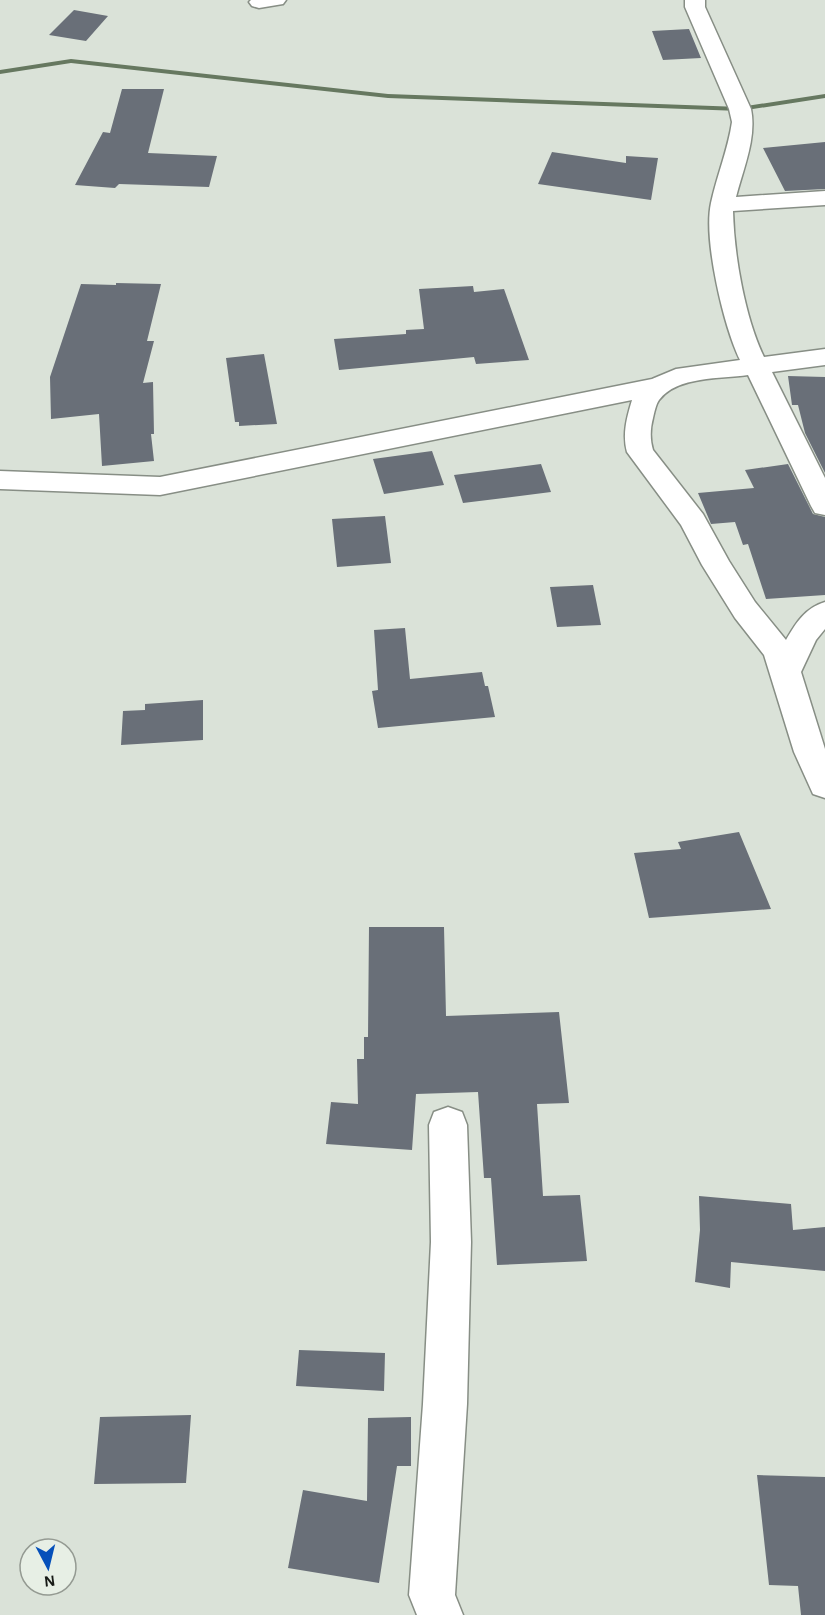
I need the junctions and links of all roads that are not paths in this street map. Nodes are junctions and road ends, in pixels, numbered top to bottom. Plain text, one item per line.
1 (695, 0) edge
2 (825, 198) edge
3 (722, 205) junction
4 (825, 357) edge
5 (755, 366) junction
6 (660, 386) junction
7 (0, 480) edge
8 (825, 506) edge
9 (825, 613) edge
10 (786, 672) junction
11 (825, 785) edge
12 (448, 1125) dead end
13 (440, 1615) edge

1 - 3 street
2 - 3 street
3 - 5 street
4 - 5 street
5 - 6 street
5 - 8 street
6 - 7 street
6 - 10 street
9 - 10 street
10 - 11 street
12 - 13 street

